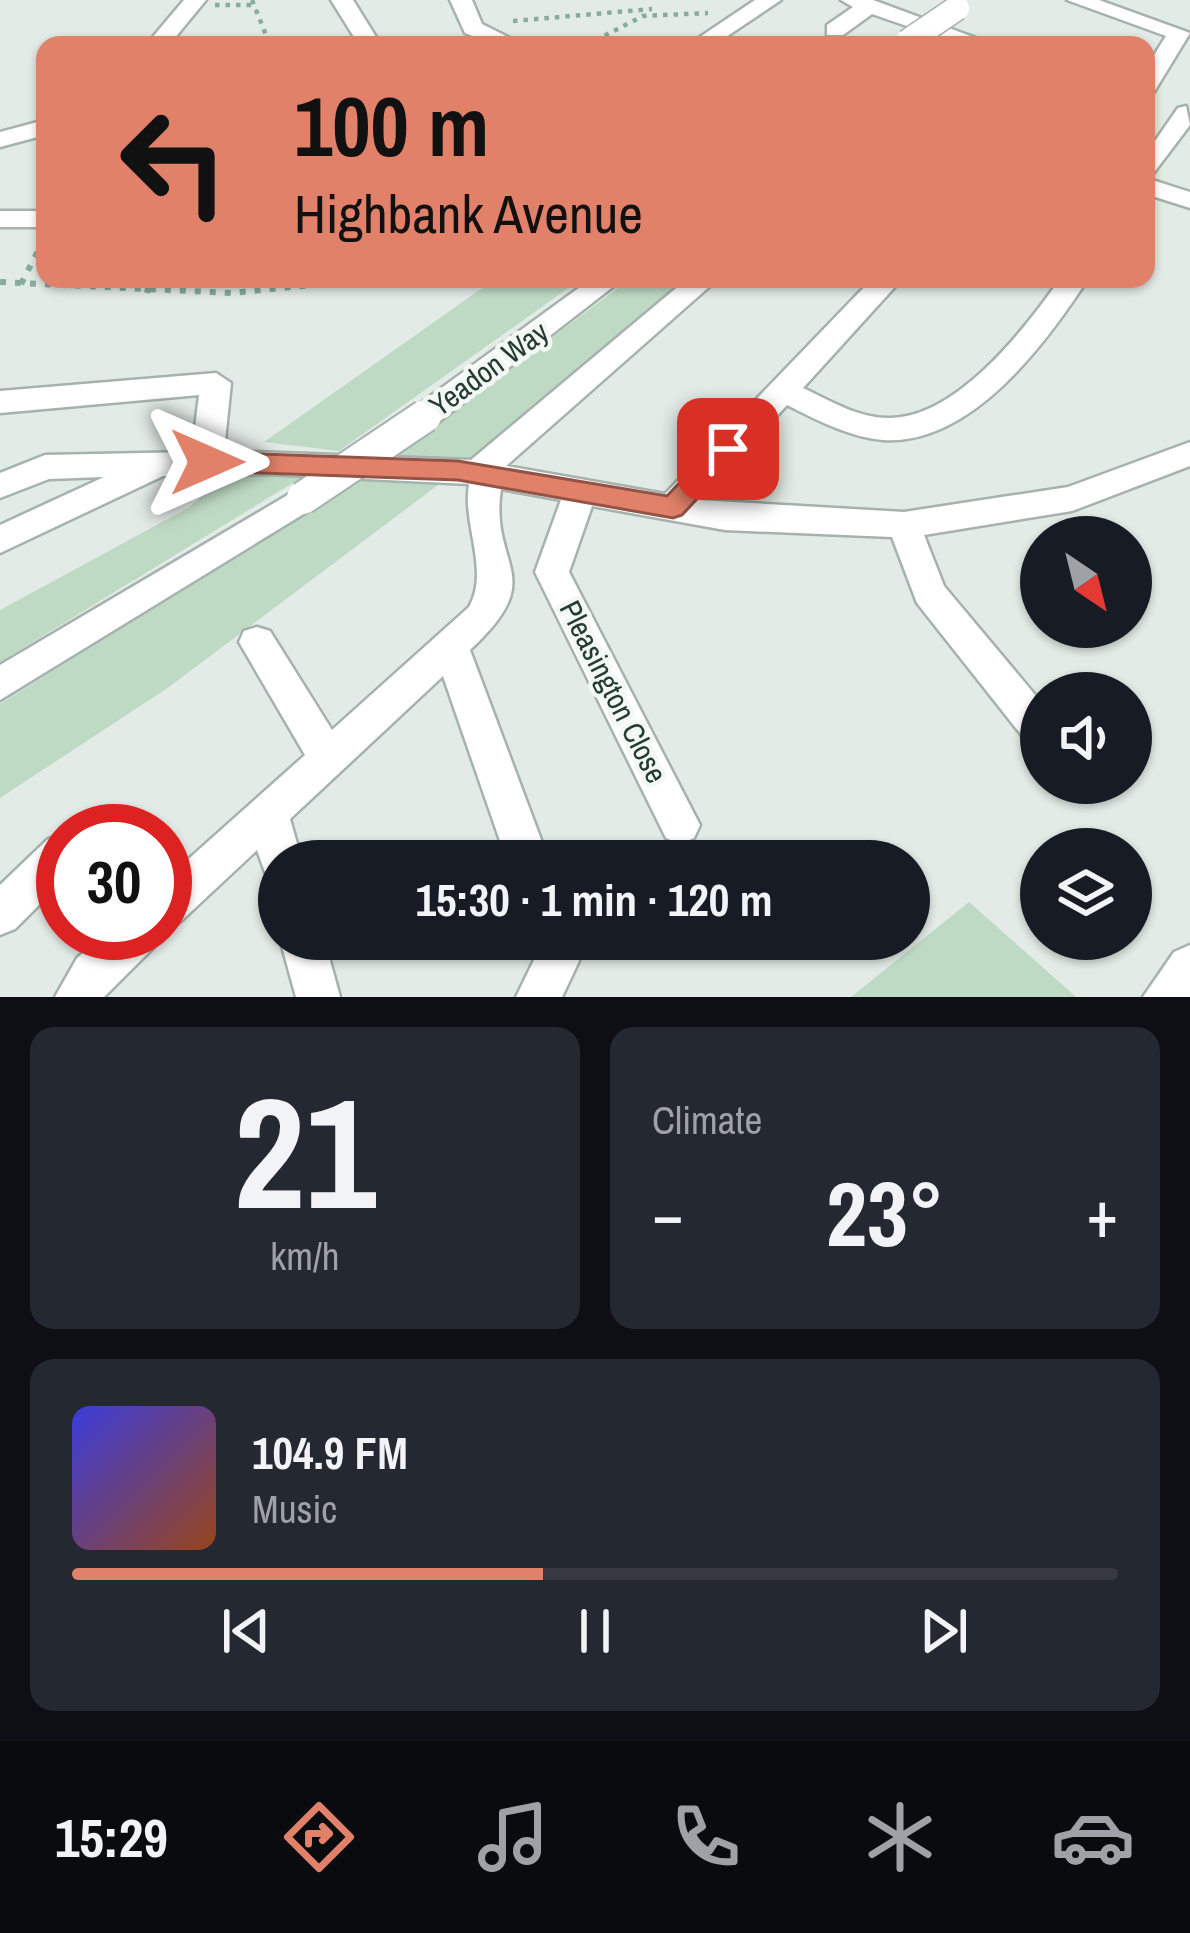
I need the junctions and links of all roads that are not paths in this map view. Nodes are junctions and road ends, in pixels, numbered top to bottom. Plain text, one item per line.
1 (195, 0) edge
2 (342, 0) edge
3 (461, 0) edge
4 (770, 0) edge
5 (1078, 0) edge
6 (861, 3) edge
7 (963, 4) edge
8 (835, 30) dead end
9 (165, 36) edge
10 (364, 36) edge
11 (494, 36) edge
12 (713, 36) edge
13 (917, 36) edge
14 (958, 36) edge
15 (1155, 72) edge
16 (1155, 102) edge
17 (1186, 108) edge
18 (36, 130) edge
19 (0, 140) edge
20 (1155, 158) edge
21 (1155, 188) edge
22 (1190, 200) edge
23 (0, 219) edge
24 (36, 219) edge
25 (597, 288) edge
26 (694, 288) edge
27 (879, 288) edge
28 (1067, 288) edge
29 (782, 391) junction
30 (0, 402) edge
31 (1190, 453) edge
32 (168, 462) junction
33 (207, 462) junction
34 (482, 474) junction
35 (0, 486) edge
36 (581, 491) junction
37 (673, 508) junction
38 (904, 525) junction
39 (0, 540) edge
40 (257, 642) dead end
41 (451, 647) junction
42 (0, 684) edge
43 (1020, 704) edge
44 (327, 757) junction
45 (268, 814) junction
46 (680, 825) dead end
47 (275, 840) edge
48 (520, 840) edge
49 (36, 879) edge
50 (192, 883) edge
51 (0, 914) edge
52 (108, 960) edge
53 (308, 960) edge
54 (556, 960) edge
55 (1190, 967) edge
56 (77, 997) edge
57 (318, 997) edge
58 (538, 997) edge
59 (1165, 997) edge

1 - 9 street
2 - 10 street
3 - 11 street
4 - 12 street
5 - 15 street
6 - 8 street
6 - 14 street
7 - 13 street, bridge
16 - 17 street
17 - 20 street
18 - 19 street
21 - 22 street
23 - 24 street
25 - 42 street, Yeadon Way, bridge
26 - 34 street
27 - 29 street
28 - 29 street
29 - 37 street
30 - 33 street
31 - 38 street
32 - 33 street
32 - 35 street
32 - 39 street
33 - 34 street
34 - 36 street
34 - 41 street
36 - 37 street
36 - 46 street, Pleasington Close
37 - 38 street
38 - 43 street
40 - 44 street
41 - 44 street
41 - 48 street
44 - 45 street
45 - 47 street
45 - 50 street
49 - 51 street
52 - 56 street
53 - 57 street
54 - 58 street
55 - 59 street

